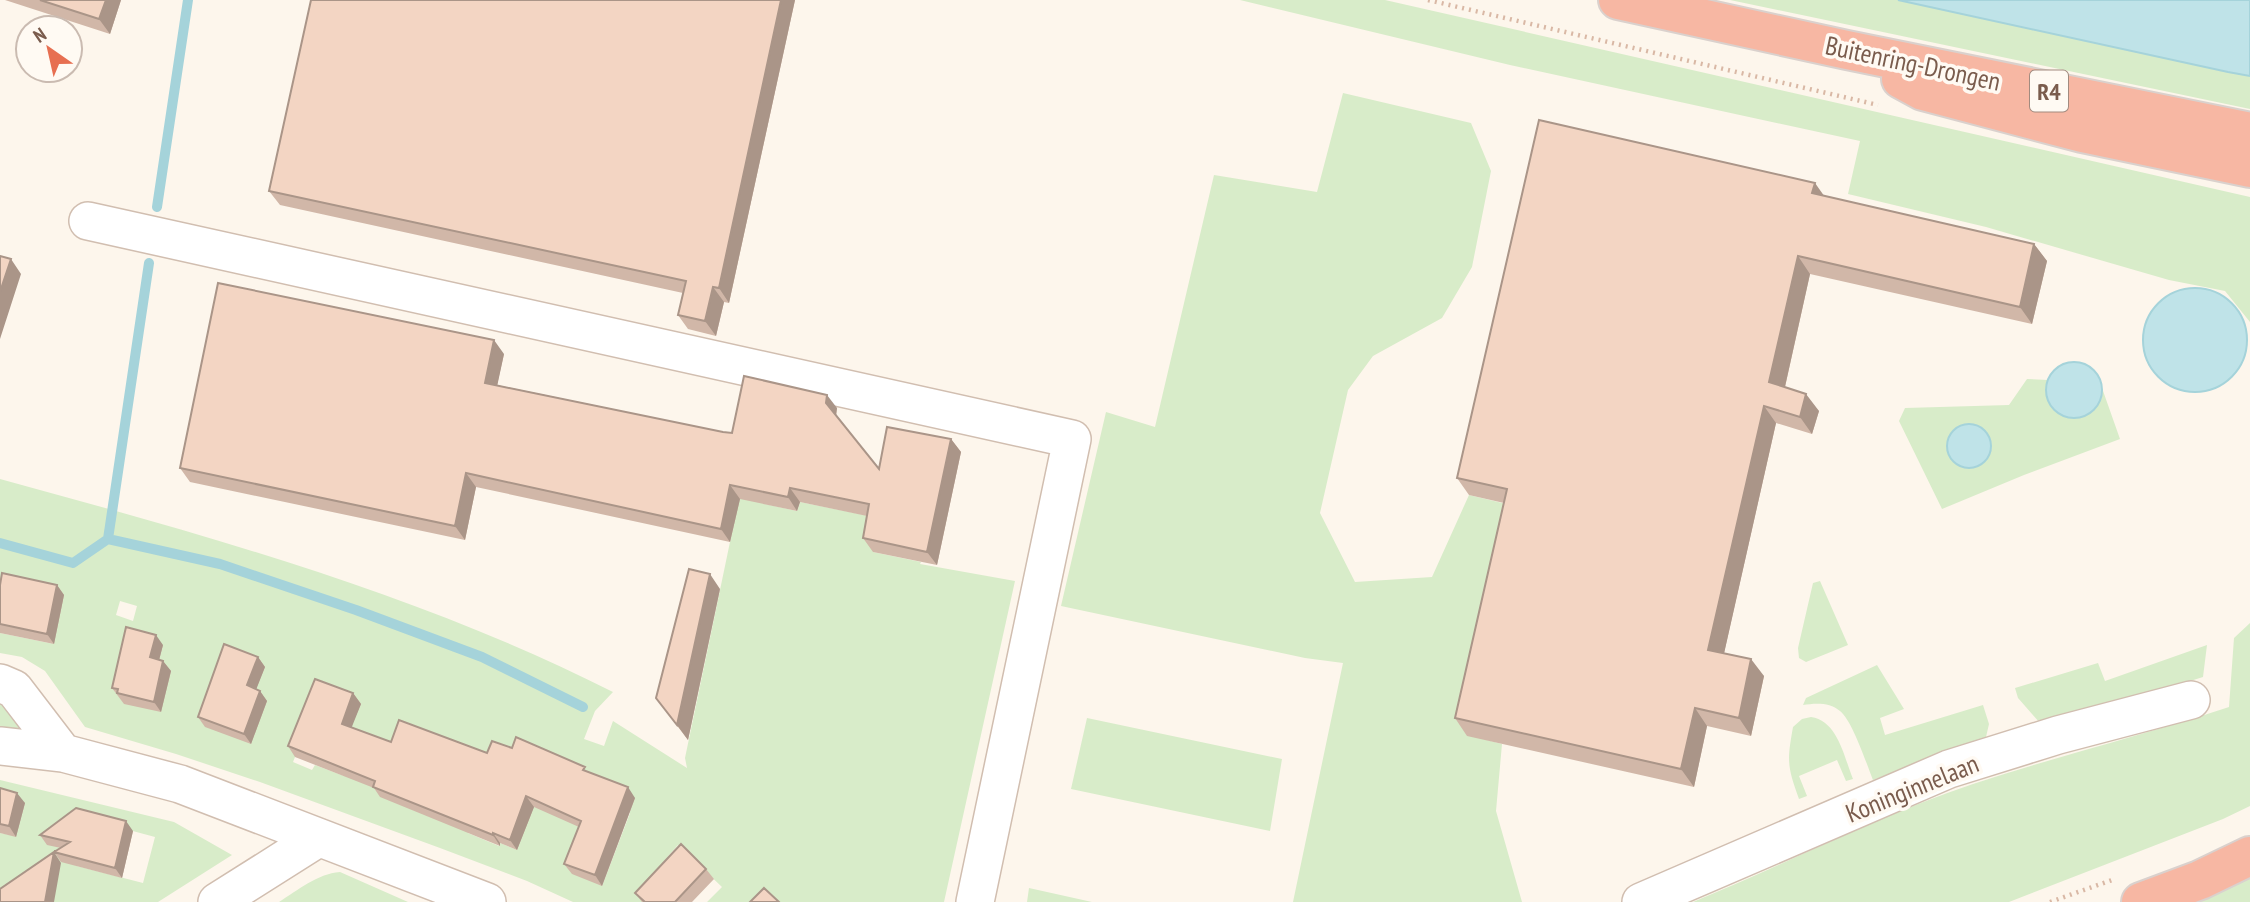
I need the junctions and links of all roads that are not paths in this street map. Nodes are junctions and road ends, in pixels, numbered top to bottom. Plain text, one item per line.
1 (1618, 0) edge
2 (1847, 50) junction
3 (2250, 132) edge
4 (2250, 168) edge
5 (88, 220) dead end
6 (0, 683) edge
7 (2191, 700) dead end
8 (0, 746) edge
9 (63, 753) junction
10 (318, 838) junction
11 (2250, 856) edge
12 (217, 902) edge
13 (487, 902) edge
14 (975, 902) edge
15 (1641, 902) edge
16 (2141, 902) edge

1 - 2 highway, Buitenring-Drongen / R4
2 - 3 highway, Buitenring-Drongen / R4
2 - 4 highway
5 - 14 street
6 - 9 street
7 - 15 street, Koninginnelaan
8 - 9 street
9 - 10 street
10 - 12 street
10 - 13 street
11 - 16 highway

